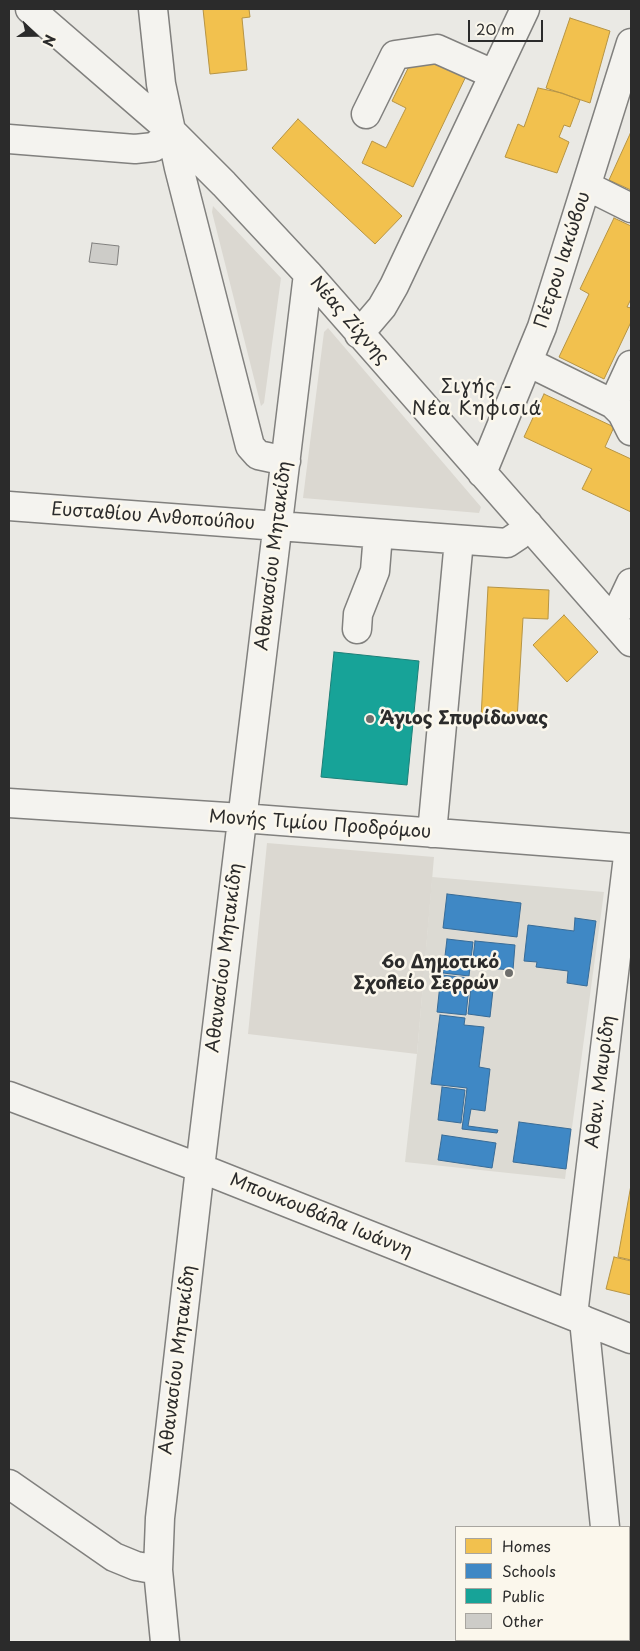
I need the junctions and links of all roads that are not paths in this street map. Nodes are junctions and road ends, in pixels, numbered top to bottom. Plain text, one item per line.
1 (30, 9) edge
2 (153, 9) edge
3 (525, 9) edge
4 (631, 44) edge
5 (493, 74) junction
6 (366, 114) dead end
7 (172, 132) junction
8 (9, 139) edge
9 (587, 186) junction
10 (631, 208) edge
11 (308, 274) junction
12 (359, 334) junction
13 (528, 362) junction
14 (631, 365) edge
15 (613, 404) junction
16 (631, 431) edge
17 (286, 461) junction
18 (482, 473) junction
19 (9, 506) edge
20 (528, 524) junction
21 (278, 526) junction
22 (378, 534) junction
23 (459, 540) junction
24 (631, 584) edge
25 (613, 621) junction
26 (357, 629) dead end
27 (631, 642) edge
28 (9, 803) edge
29 (242, 818) junction
30 (432, 833) junction
31 (630, 848) edge
32 (9, 1096) edge
33 (200, 1168) junction
34 (578, 1317) junction
35 (631, 1339) edge
36 (9, 1484) edge
37 (605, 1526) edge
38 (158, 1570) junction
39 (165, 1642) edge

1 - 7 street, Νέας Ζίχνης
2 - 7 street
3 - 5 street
4 - 9 street, Πέτρου Ιακώβου
5 - 6 street
5 - 12 street
7 - 8 street
7 - 11 street, Νέας Ζίχνης
7 - 17 street
9 - 10 street
9 - 13 street, Πέτρου Ιακώβου
11 - 12 street, Νέας Ζίχνης
11 - 17 street, Αθανασίου Μητακίδη
12 - 18 street, Νέας Ζίχνης
13 - 15 street
13 - 18 street, Πέτρου Ιακώβου
14 - 15 street
15 - 16 street
17 - 21 street, Αθανασίου Μητακίδη
18 - 20 street, Νέας Ζίχνης
19 - 21 street, Ευσταθίου Ανθοπούλου
20 - 23 street, Ευσταθίου Ανθοπούλου
20 - 25 street, Νέας Ζίχνης
21 - 22 street, Ευσταθίου Ανθοπούλου
21 - 29 street, Αθανασίου Μητακίδη
22 - 23 street, Ευσταθίου Ανθοπούλου
22 - 26 street
23 - 30 street
24 - 25 street
25 - 27 street, Νέας Ζίχνης
28 - 29 street, Μονής Τιμίου Προδρόμου
29 - 30 street, Μονής Τιμίου Προδρόμου
29 - 33 street, Αθανασίου Μητακίδη
30 - 31 street, Μονής Τιμίου Προδρόμου
31 - 34 street, Αθαν. Μαυρίδη
32 - 33 street, Μπουκουβάλα Ιωάννη
33 - 34 street, Μπουκουβάλα Ιωάννη
33 - 38 street, Αθανασίου Μητακίδη
34 - 35 street, Μπουκουβάλα Ιωάννη
34 - 37 street, Αθαν. Μαυρίδη
36 - 38 street
38 - 39 street, Αθανασίου Μητακίδη

